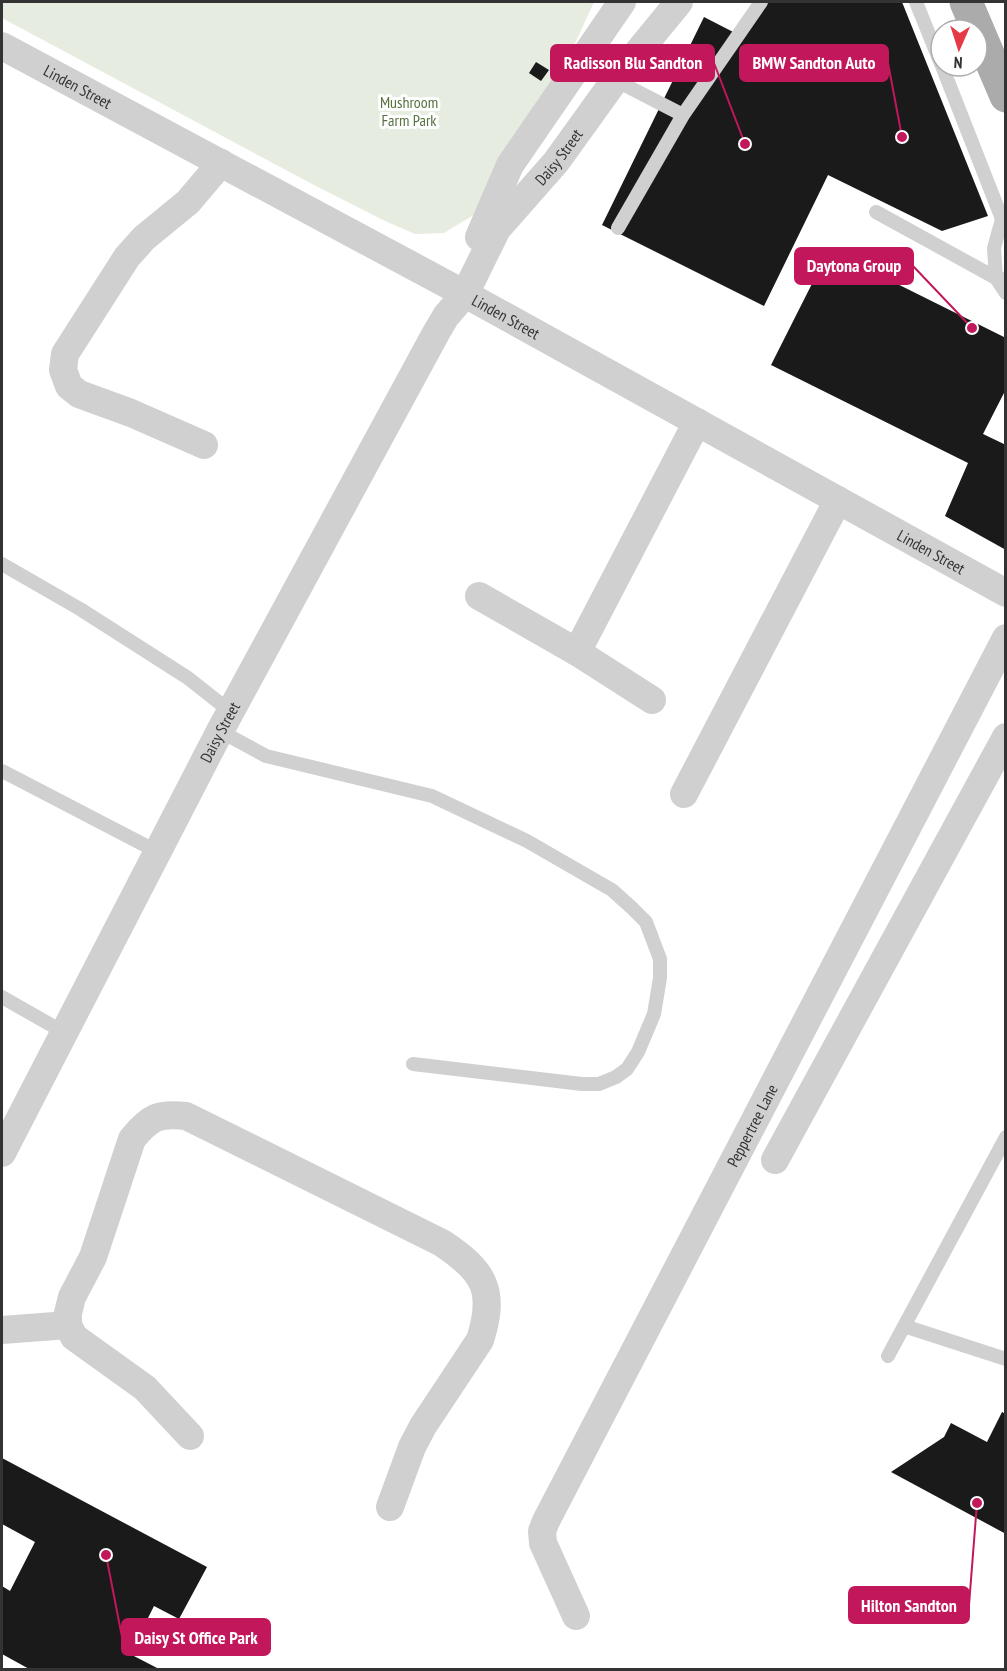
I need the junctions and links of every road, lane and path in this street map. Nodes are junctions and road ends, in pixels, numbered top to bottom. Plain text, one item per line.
1 (622, 2) edge
2 (679, 2) edge
3 (761, 2) edge
4 (916, 2) edge
5 (966, 2) edge
6 (929, 35) edge
7 (2, 46) edge
8 (946, 78) edge
9 (615, 80) junction
10 (1005, 96) edge
11 (683, 115) junction
12 (221, 163) junction
13 (876, 212) dead end
14 (491, 226) junction
15 (618, 228) dead end
16 (1001, 278) edge
17 (460, 291) junction
18 (1005, 293) edge
19 (697, 422) junction
20 (204, 445) dead end
21 (838, 500) junction
22 (2, 564) edge
23 (1005, 593) edge
24 (479, 596) dead end
25 (1005, 638) edge
26 (577, 652) junction
27 (652, 700) dead end
28 (225, 722) junction
29 (1005, 737) edge
30 (2, 771) edge
31 (684, 794) dead end
32 (156, 851) junction
33 (2, 997) edge
34 (65, 1033) junction
35 (413, 1064) dead end
36 (1005, 1137) edge
37 (2, 1153) edge
38 (775, 1160) dead end
39 (68, 1325) junction
40 (904, 1326) junction
41 (2, 1330) edge
42 (888, 1356) dead end
43 (1005, 1359) edge
44 (190, 1436) dead end
45 (390, 1507) dead end
46 (576, 1616) dead end

1 - 14 street, Daisy Street
2 - 9 street, Daisy Street
3 - 11 lane
4 - 6 lane
5 - 10 main road
7 - 12 street, Linden Street
8 - 16 lane
9 - 11 lane
9 - 14 street, Daisy Street
11 - 15 lane
12 - 17 street, Linden Street
12 - 20 street
13 - 16 lane
14 - 17 street, Daisy Street
16 - 18 lane
17 - 19 street, Linden Street
17 - 28 street, Daisy Street
19 - 21 street, Linden Street
19 - 26 street
21 - 23 street, Linden Street
21 - 31 street
22 - 28 lane
24 - 26 street
25 - 46 street, Peppertree Lane
26 - 27 street
28 - 32 street, Daisy Street
28 - 35 lane
29 - 38 street
30 - 32 lane
32 - 34 street, Daisy Street
33 - 34 lane
34 - 37 street, Daisy Street
36 - 40 lane
39 - 41 street
39 - 44 street
39 - 45 street
40 - 42 lane
40 - 43 lane

